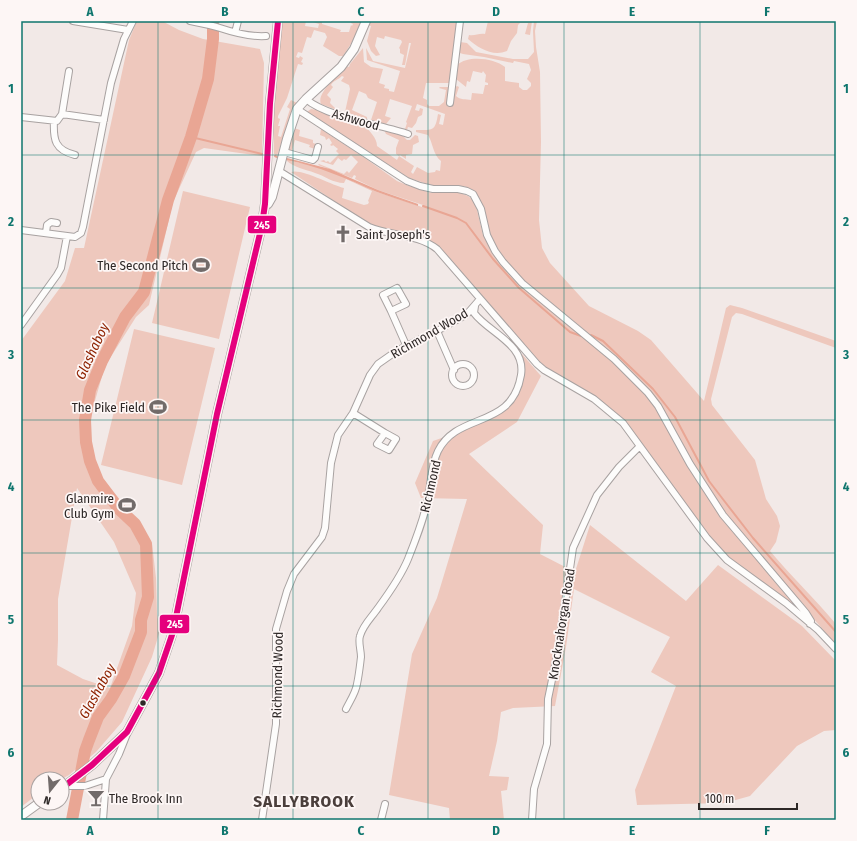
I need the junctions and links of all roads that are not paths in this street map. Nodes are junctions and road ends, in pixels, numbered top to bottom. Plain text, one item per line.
1 (73, 21) edge
2 (133, 21) edge
3 (190, 21) edge
4 (238, 21) edge
5 (278, 21) edge
6 (366, 21) edge
7 (460, 21) edge
8 (220, 28) junction
9 (236, 29) junction
10 (128, 30) junction
11 (266, 36) junction
12 (276, 38) junction
13 (68, 71) dead end
14 (306, 99) junction
15 (450, 103) dead end
16 (298, 109) junction
17 (62, 114) junction
18 (21, 117) edge
19 (104, 120) junction
20 (54, 121) junction
21 (408, 134) dead end
22 (318, 147) dead end
23 (284, 152) junction
24 (75, 155) dead end
25 (279, 171) junction
26 (265, 204) junction
27 (57, 223) dead end
28 (21, 230) edge
29 (46, 234) junction
30 (66, 236) junction
31 (480, 299) junction
32 (475, 306) junction
33 (391, 311) dead end
34 (21, 325) edge
35 (437, 331) junction
36 (406, 345) junction
37 (454, 370) dead end
38 (353, 413) junction
39 (385, 433) dead end
40 (640, 447) junction
41 (810, 624) junction
42 (836, 649) edge
43 (346, 709) dead end
44 (127, 732) junction
45 (106, 779) junction
46 (70, 782) edge
47 (70, 787) edge
48 (385, 804) dead end
49 (30, 810) edge
50 (21, 816) edge
51 (103, 820) edge
52 (262, 820) edge
53 (381, 820) edge
54 (532, 820) edge

1 - 10 street
2 - 10 street
3 - 8 street
4 - 9 street
5 - 12 main road
6 - 14 main road
7 - 15 street
8 - 9 street
8 - 11 street
9 - 11 street
10 - 19 street
11 - 12 street
12 - 26 main road
13 - 17 street
14 - 16 main road
14 - 21 street, Ashwood
16 - 23 main road
16 - 41 street
17 - 19 street
17 - 20 street
18 - 20 street
19 - 30 street
20 - 24 street
22 - 23 street
23 - 25 main road
25 - 26 main road
25 - 31 street
26 - 44 main road
27 - 29 street
28 - 29 street
29 - 30 street
30 - 34 street
31 - 32 street, Richmond Wood
31 - 40 street
32 - 35 street, Richmond Wood
32 - 43 street, Richmond
33 - 36 street
35 - 36 street, Richmond Wood
35 - 37 street
36 - 38 street, Richmond Wood
38 - 39 street
38 - 52 street, Richmond Wood
40 - 41 street
40 - 54 street, Knocknahorgan Road
41 - 42 street
44 - 45 street
44 - 46 main road
45 - 47 street
45 - 51 street
48 - 53 street
49 - 50 main road

